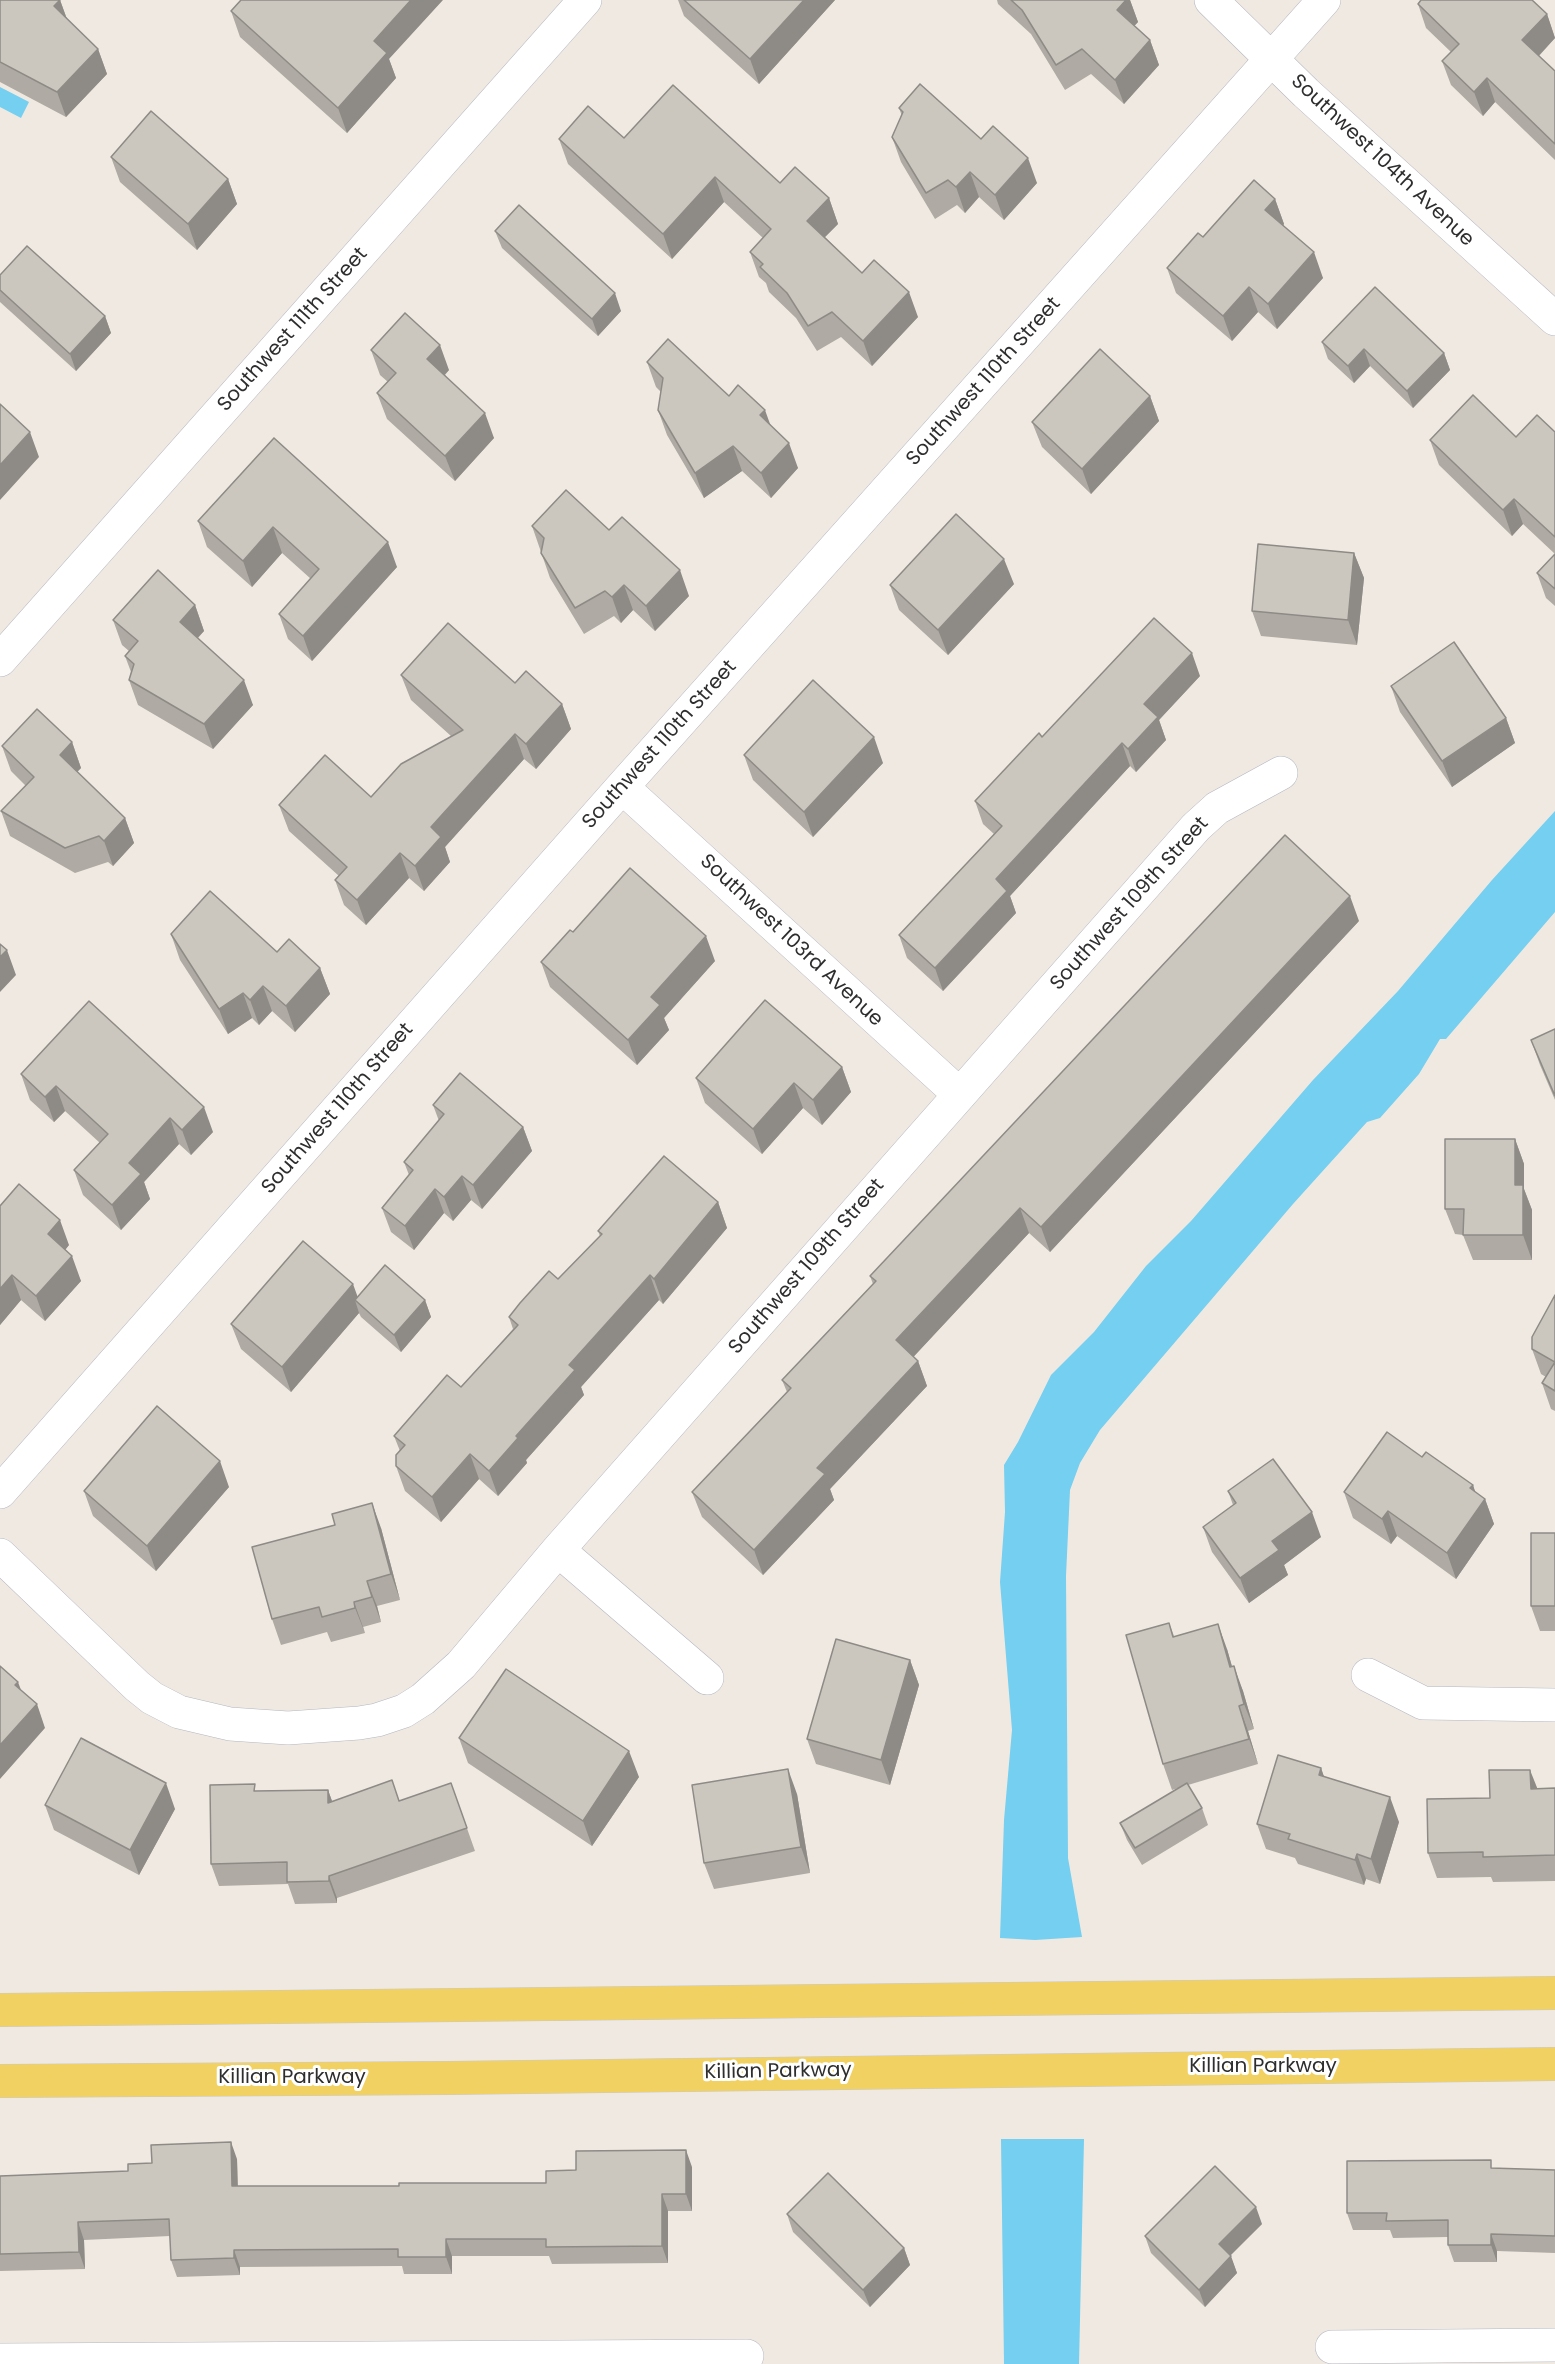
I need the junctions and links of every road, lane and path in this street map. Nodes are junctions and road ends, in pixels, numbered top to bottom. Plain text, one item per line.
1 (585, 0) edge
2 (1211, 0) edge
3 (1324, 0) edge
4 (1272, 59) junction
5 (1555, 319) edge
6 (0, 660) edge
7 (1281, 773) dead end
8 (622, 787) junction
9 (959, 1094) junction
10 (0, 1492) edge
11 (558, 1550) junction
12 (0, 1555) edge
13 (1368, 1675) dead end
14 (707, 1678) dead end
15 (1555, 1705) edge
16 (1555, 1994) edge
17 (0, 2010) edge
18 (1555, 2064) edge
19 (0, 2081) edge
20 (1555, 2345) edge
21 (1332, 2347) dead end
22 (747, 2356) dead end
23 (0, 2360) edge

1 - 6 street, Southwest 111th Street
2 - 4 street, Southwest 104th Avenue
3 - 4 street, Southwest 110th Street
4 - 5 street, Southwest 104th Avenue
4 - 8 street, Southwest 110th Street
7 - 9 street, Southwest 109th Street
8 - 9 street, Southwest 103rd Avenue
8 - 10 street, Southwest 110th Street
9 - 11 street, Southwest 109th Street
11 - 12 street, Southwest 109th Street
11 - 14 street
13 - 15 street
16 - 17 main road
18 - 19 main road, Killian Parkway
20 - 21 street
22 - 23 street

